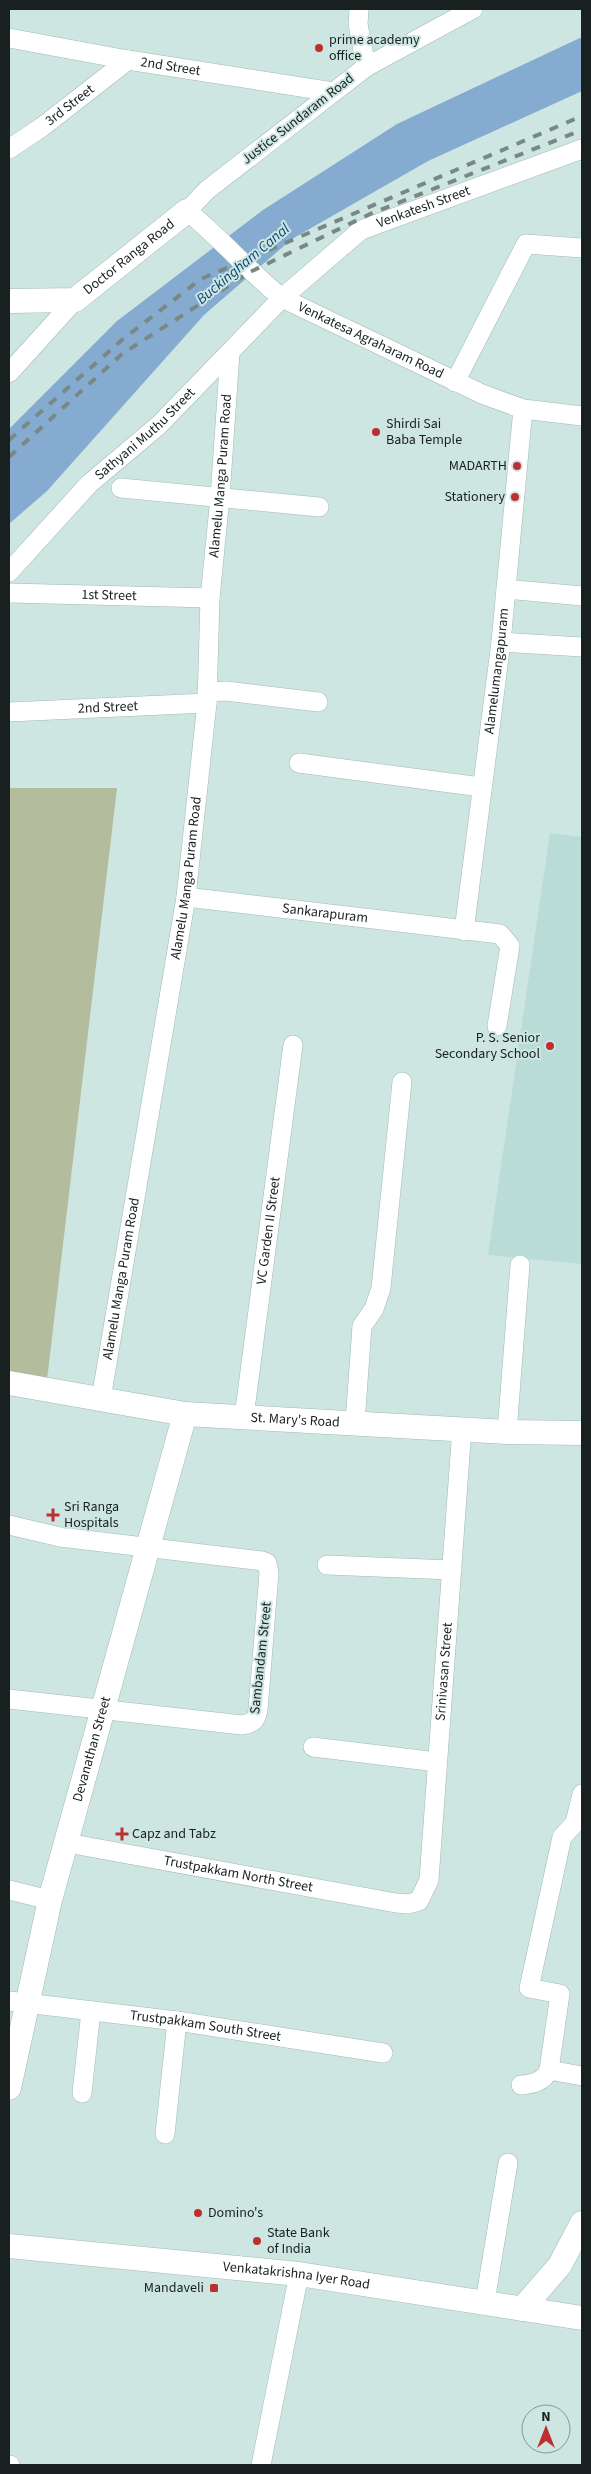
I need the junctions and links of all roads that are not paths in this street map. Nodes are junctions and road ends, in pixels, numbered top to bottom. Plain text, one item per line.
1 (359, 9) edge
2 (473, 9) edge
3 (9, 38) edge
4 (128, 60) junction
5 (366, 67) junction
6 (333, 92) junction
7 (9, 149) edge
8 (582, 149) edge
9 (187, 211) junction
10 (582, 248) edge
11 (282, 298) junction
12 (75, 300) junction
13 (9, 301) edge
14 (230, 353) junction
15 (9, 373) edge
16 (454, 382) junction
17 (523, 409) junction
18 (582, 416) edge
19 (121, 488) dead end
20 (220, 497) junction
21 (319, 507) dead end
22 (9, 572) edge
23 (506, 590) junction
24 (9, 593) edge
25 (582, 596) edge
26 (210, 598) junction
27 (501, 642) junction
28 (582, 647) edge
29 (207, 697) junction
30 (318, 702) dead end
31 (9, 712) edge
32 (299, 763) dead end
33 (481, 787) junction
34 (186, 897) junction
35 (464, 931) junction
36 (497, 1026) dead end
37 (293, 1045) dead end
38 (402, 1082) dead end
39 (520, 1265) dead end
40 (9, 1383) edge
41 (101, 1399) junction
42 (185, 1414) junction
43 (244, 1417) junction
44 (354, 1423) junction
45 (462, 1428) junction
46 (507, 1432) junction
47 (582, 1434) edge
48 (9, 1525) edge
49 (147, 1548) junction
50 (327, 1564) dead end
51 (452, 1570) junction
52 (9, 1700) edge
53 (104, 1709) junction
54 (313, 1747) dead end
55 (437, 1762) junction
56 (582, 1794) edge
57 (67, 1843) junction
58 (9, 1890) edge
59 (50, 1900) junction
60 (408, 1904) joint
61 (18, 2002) edge
62 (92, 2011) junction
63 (176, 2021) junction
64 (383, 2053) dead end
65 (549, 2070) junction
66 (582, 2076) edge
67 (521, 2085) dead end
68 (9, 2088) edge
69 (82, 2093) dead end
70 (166, 2134) dead end
71 (508, 2163) dead end
72 (582, 2223) edge
73 (9, 2246) edge
74 (299, 2274) junction
75 (485, 2302) junction
76 (522, 2309) junction
77 (582, 2318) edge
78 (261, 2465) edge

1 - 5 street, Justice Sundaram Road
2 - 5 street
3 - 4 street, 2nd Street
4 - 6 street, 2nd Street
4 - 7 street, 3rd Street
5 - 6 street, Justice Sundaram Road
6 - 9 street, Justice Sundaram Road
8 - 11 street, Venkatesh Street
9 - 11 street, Venkatesa Agraharam Road
9 - 12 main road, Doctor Ranga Road
10 - 16 street
11 - 14 street, Sathyani Muthu Street
11 - 16 street, Venkatesa Agraharam Road
12 - 13 main road, Doctor Ranga Road
12 - 15 street
14 - 20 street, Alamelu Manga Puram Road
14 - 22 street, Sathyani Muthu Street
16 - 17 street, Venkatesa Agraharam Road
17 - 18 street, Venkatesa Agraharam Road
17 - 23 street, Alamelumangapuram
19 - 20 street
20 - 21 street
20 - 26 street, Alamelu Manga Puram Road
23 - 25 street
23 - 27 street, Alamelumangapuram
24 - 26 street, 1st Street
26 - 29 street, Alamelu Manga Puram Road
27 - 28 street
27 - 33 street, Alamelumangapuram
29 - 30 street, 2nd Street
29 - 31 street, 2nd Street
29 - 34 street, Alamelu Manga Puram Road
32 - 33 street
33 - 35 street, Alamelumangapuram
34 - 35 street, Sankarapuram
34 - 41 street, Alamelu Manga Puram Road
35 - 36 street, Sankarapuram
37 - 43 street, VC Garden II Street
38 - 44 street
39 - 46 street
40 - 41 main road, St. Mary's Road
41 - 42 main road, St. Mary's Road
42 - 43 main road, St. Mary's Road
42 - 49 main road, Devanathan Street
43 - 44 main road, St. Mary's Road
44 - 45 main road, St. Mary's Road
45 - 46 main road, St. Mary's Road
45 - 51 street, Srinivasan Street
46 - 47 main road, St. Mary's Road
48 - 49 street
49 - 53 main road, Devanathan Street
49 - 53 street, Sambandam Street
50 - 51 street
51 - 55 street, Srinivasan Street
52 - 53 street
53 - 57 main road, Devanathan Street
54 - 55 street
55 - 60 street, Srinivasan Street
56 - 65 street
57 - 59 main road, Devanathan Street
57 - 60 street, Trustpakkam North Street
58 - 59 street
59 - 61 main road, Devanathan Street
61 - 62 street, Trustpakkam South Street
61 - 68 main road, Devanathan Street
62 - 63 street, Trustpakkam South Street
62 - 69 street
63 - 64 street, Trustpakkam South Street
63 - 70 street
65 - 66 street
65 - 67 street
71 - 75 street
72 - 76 main road
73 - 74 main road, Venkatakrishna Iyer Road
74 - 75 main road, Venkatakrishna Iyer Road
74 - 78 street
75 - 76 main road, Venkatakrishna Iyer Road
76 - 77 main road, Venkatakrishna Iyer Road

